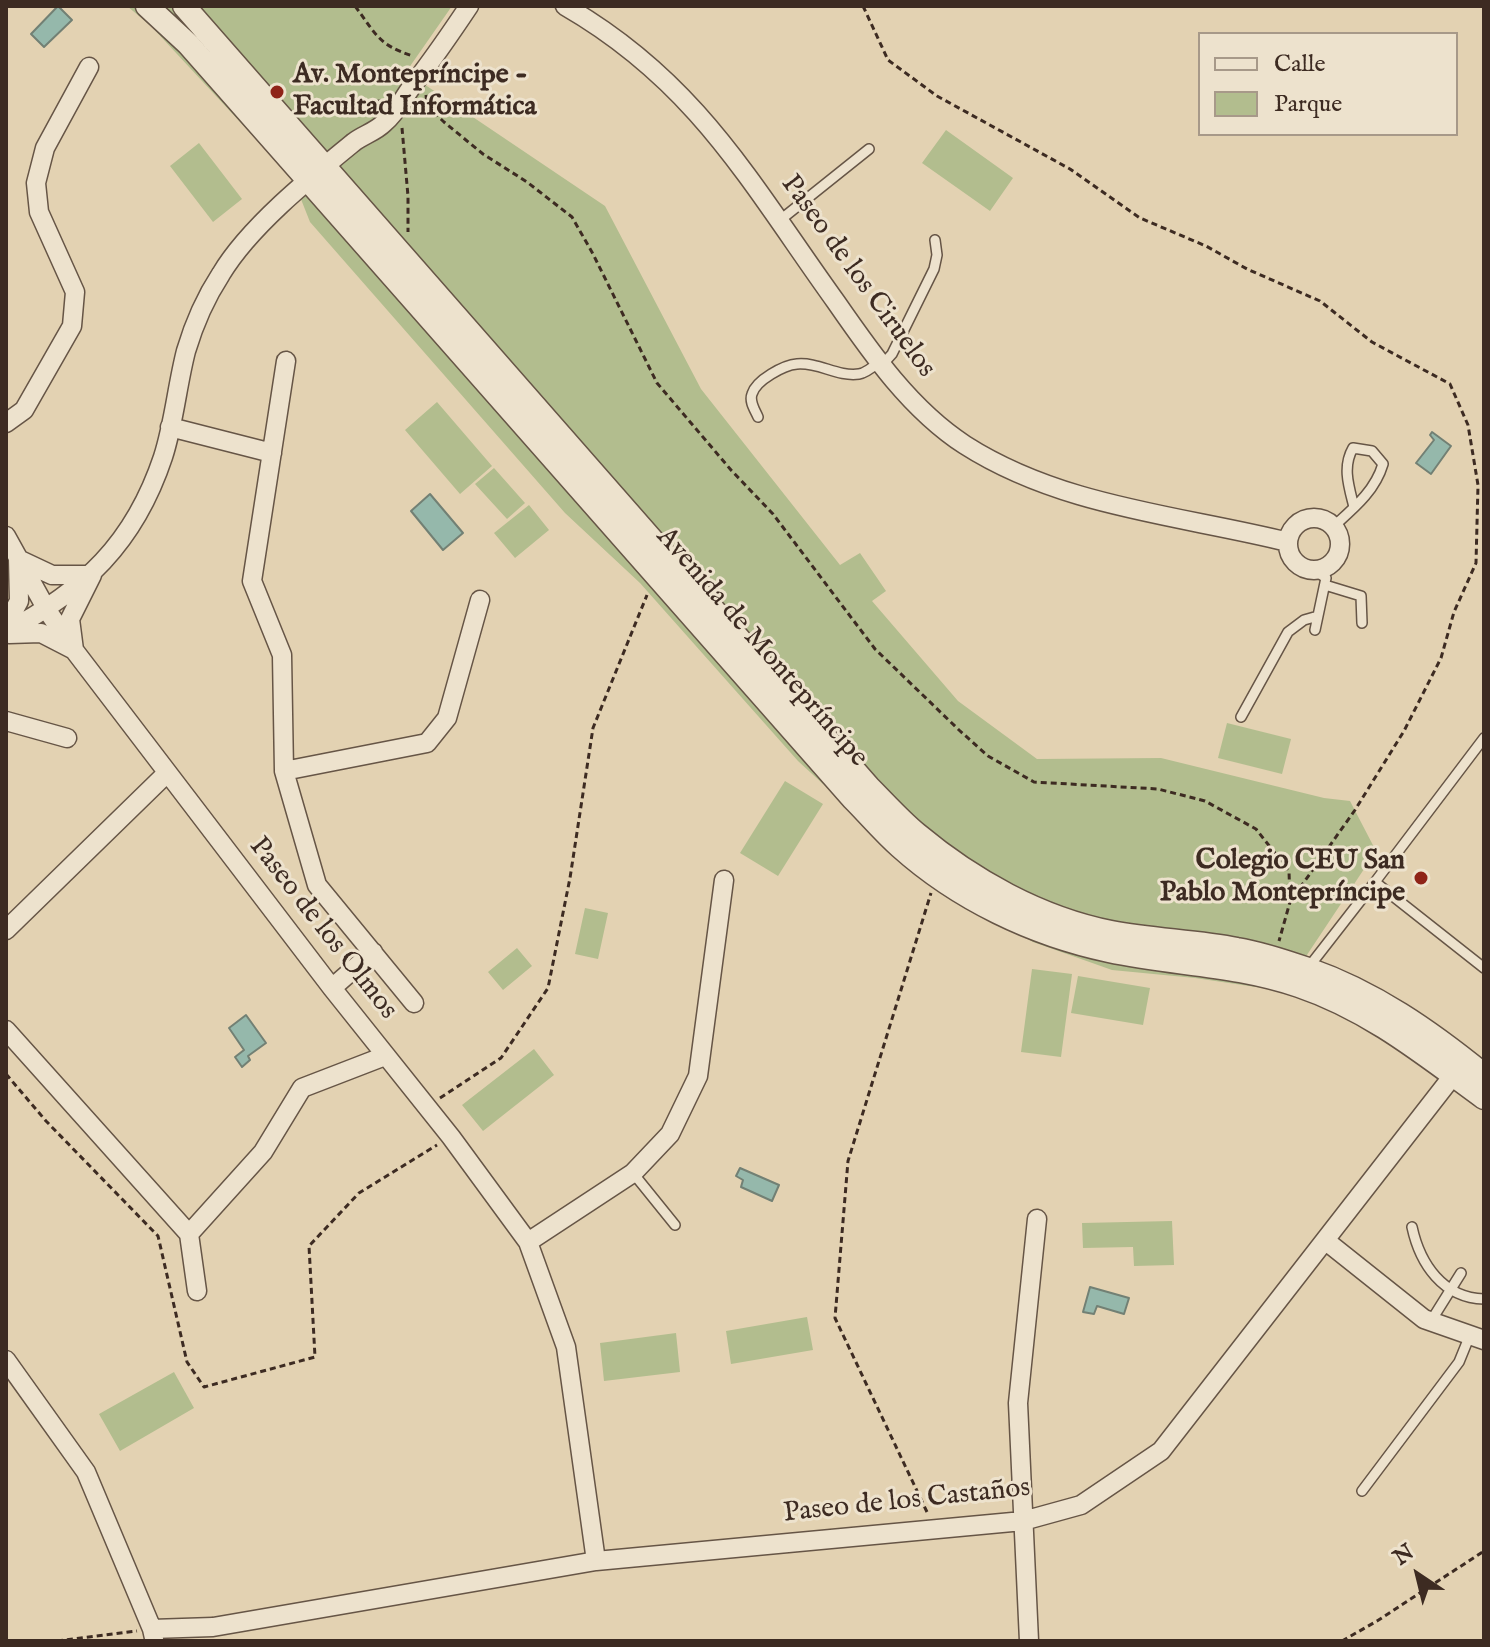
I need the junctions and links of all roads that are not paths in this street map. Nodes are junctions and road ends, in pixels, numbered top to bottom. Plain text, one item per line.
1 (147, 6) edge
2 (184, 6) edge
3 (469, 6) edge
4 (565, 6) edge
5 (89, 67) dead end
6 (869, 149) dead end
7 (317, 174) junction
8 (779, 221) junction
9 (935, 240) dead end
10 (286, 361) dead end
11 (881, 363) junction
12 (758, 417) dead end
13 (6, 423) edge
14 (170, 427) junction
15 (272, 453) junction
16 (1354, 507) junction
17 (1334, 526) junction
18 (6, 536) edge
19 (1288, 542) junction
20 (18, 559) junction
21 (92, 575) junction
22 (1320, 578) junction
23 (480, 600) dead end
24 (47, 610) junction
25 (1318, 616) junction
26 (1362, 623) dead end
27 (6, 625) edge
28 (1315, 630) dead end
29 (6, 633) edge
30 (74, 650) junction
31 (1241, 717) dead end
32 (6, 721) edge
33 (67, 738) dead end
34 (1484, 738) edge
35 (284, 771) junction
36 (166, 774) junction
37 (724, 880) dead end
38 (1375, 882) junction
39 (6, 930) edge
40 (373, 952) junction
41 (1307, 968) junction
42 (1484, 968) edge
43 (332, 988) junction
44 (414, 1003) dead end
45 (6, 1030) edge
46 (385, 1056) junction
47 (1459, 1068) junction
48 (1484, 1075) edge
49 (1484, 1098) edge
50 (633, 1173) junction
51 (1037, 1219) dead end
52 (675, 1225) dead end
53 (1412, 1227) dead end
54 (189, 1234) junction
55 (1326, 1241) junction
56 (528, 1242) junction
57 (1461, 1273) dead end
58 (1450, 1290) junction
59 (197, 1291) dead end
60 (1484, 1299) edge
61 (1431, 1321) junction
62 (1477, 1338) edge
63 (6, 1360) edge
64 (1362, 1491) dead end
65 (1023, 1521) junction
66 (596, 1561) junction
67 (200, 1629) junction
68 (153, 1635) edge
69 (184, 1641) edge
70 (1029, 1641) edge

1 - 7 street, Avenida de Montepríncipe
2 - 7 street, Avenida de Montepríncipe
3 - 7 street
4 - 8 street, Paseo de los Ciruelos
5 - 13 street
6 - 8 lane
7 - 14 street
7 - 41 street, Avenida de Montepríncipe
7 - 47 street, Avenida de Montepríncipe
8 - 11 street, Paseo de los Ciruelos
9 - 11 lane
10 - 15 street
11 - 12 lane
11 - 19 street, Paseo de los Ciruelos
14 - 15 street
14 - 21 street
15 - 35 street
16 - 16 lane
16 - 17 lane
17 - 19 street
17 - 22 street
18 - 20 street, Paseo de los Olmos
19 - 22 street
20 - 21 street
20 - 24 street, Paseo de los Olmos
20 - 27 street, Paseo de los Olmos
21 - 24 street
21 - 30 street
22 - 25 lane
22 - 26 lane
23 - 35 street
24 - 29 street
24 - 30 street, Paseo de los Olmos
25 - 28 lane
25 - 31 lane
29 - 30 street, Paseo de los Olmos
30 - 36 street, Paseo de los Olmos
32 - 33 street
34 - 38 lane
35 - 40 street
36 - 39 street
36 - 43 street, Paseo de los Olmos
37 - 50 street
38 - 41 lane
38 - 42 lane
40 - 43 street
40 - 44 street
41 - 47 street, Avenida de Montepríncipe
43 - 46 street, Paseo de los Olmos
45 - 54 street
46 - 54 street
46 - 56 street, Paseo de los Olmos
47 - 48 street, Avenida de Montepríncipe
47 - 49 street, Avenida de Montepríncipe
47 - 55 street, Paseo de los Castaños
50 - 52 lane
50 - 56 street
51 - 65 street
53 - 58 lane
54 - 59 street
55 - 61 street
55 - 65 street, Paseo de los Castaños
56 - 66 street, Paseo de los Olmos
57 - 58 lane
58 - 60 lane
58 - 61 lane
61 - 62 street
62 - 64 lane
63 - 68 street
65 - 66 street, Paseo de los Castaños
65 - 70 street
66 - 67 street, Paseo de los Castaños
67 - 68 street, Paseo de los Castaños
67 - 69 street

